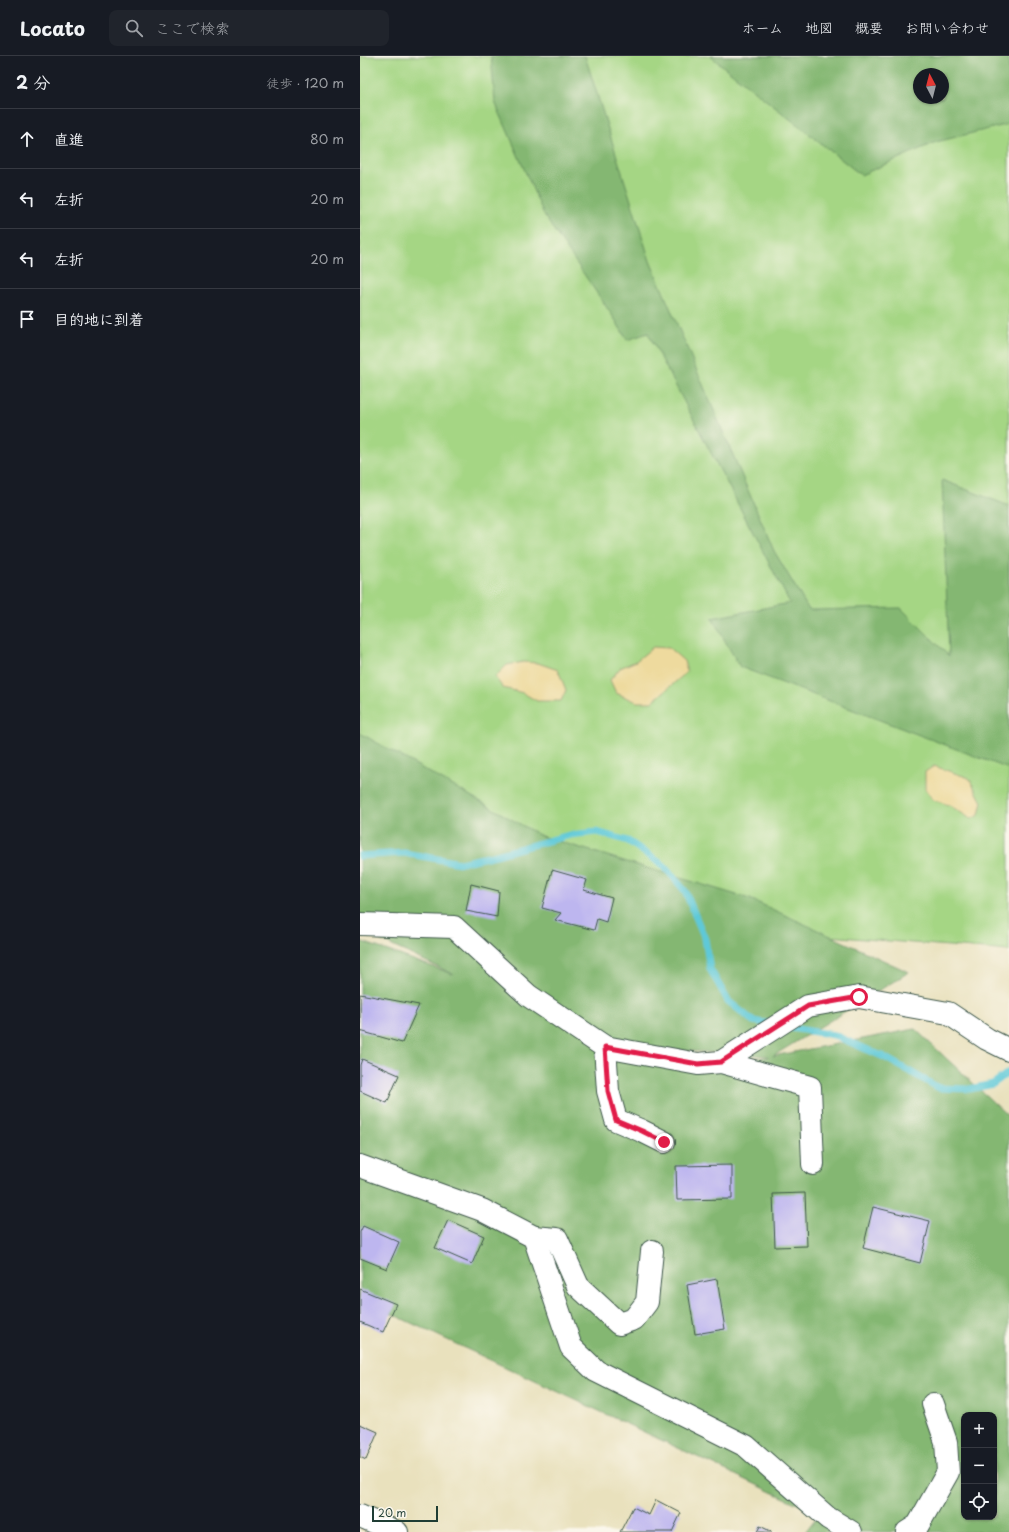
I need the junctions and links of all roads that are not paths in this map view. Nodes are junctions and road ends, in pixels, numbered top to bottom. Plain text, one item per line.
1 (360, 924) edge
2 (605, 1047) junction
3 (1006, 1048) edge
4 (721, 1062) junction
5 (664, 1142) dead end
6 (813, 1164) dead end
7 (360, 1166) edge
8 (534, 1237) junction
9 (652, 1251) dead end
10 (933, 1404) dead end
11 (360, 1516) edge
12 (397, 1532) edge
13 (851, 1532) edge
14 (907, 1532) edge

1 - 2 street
2 - 4 street
2 - 5 street
3 - 4 street
4 - 6 street
7 - 8 street
8 - 9 street
8 - 13 street
10 - 14 street
11 - 12 street

